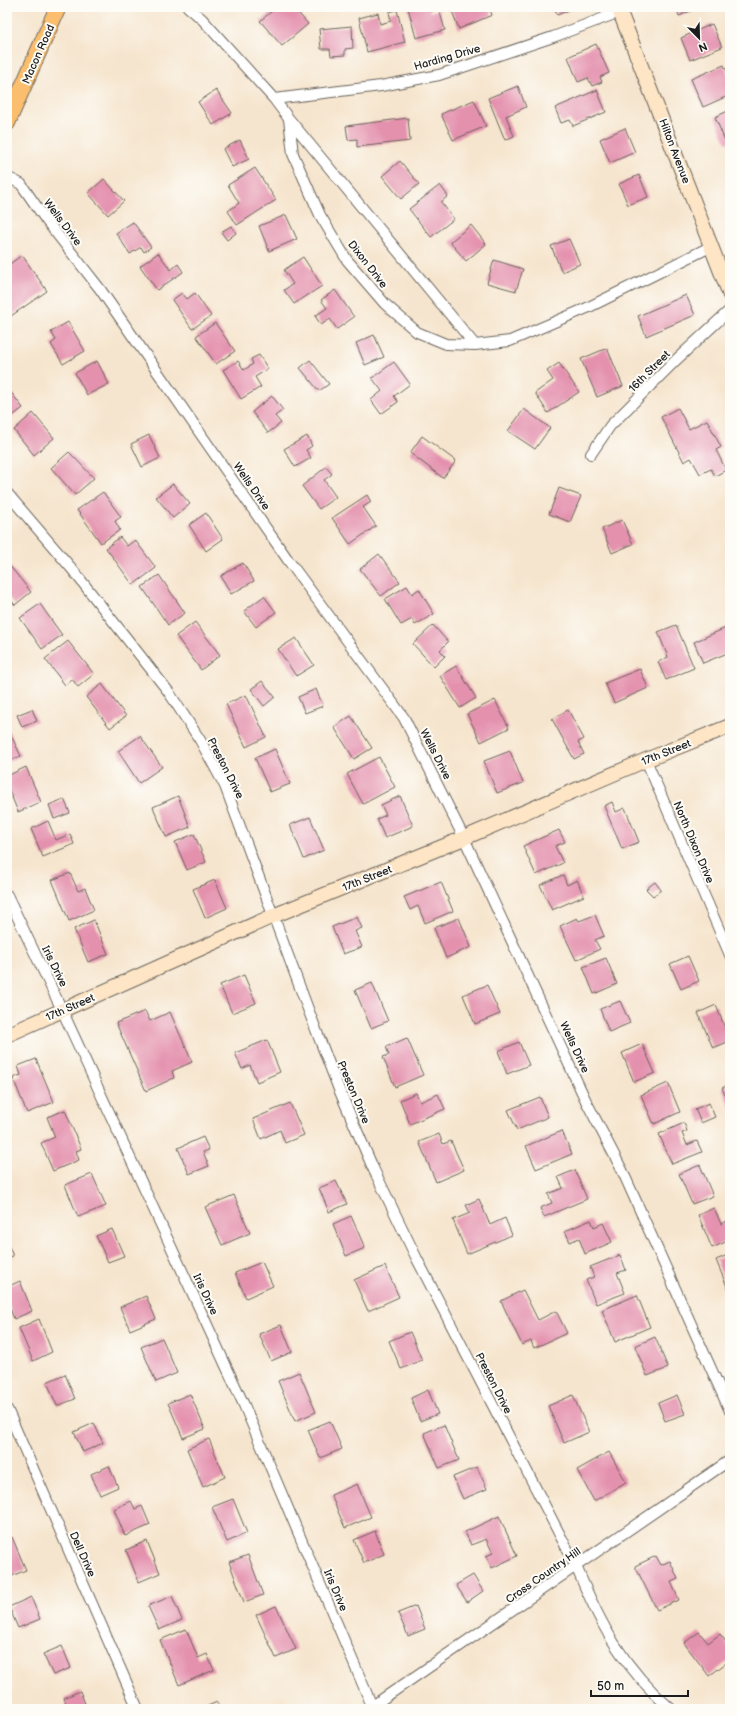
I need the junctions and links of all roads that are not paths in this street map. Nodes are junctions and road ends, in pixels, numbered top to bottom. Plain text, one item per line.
1 (58, 7) edge
2 (188, 7) edge
3 (619, 10) edge
4 (274, 98) junction
5 (289, 119) junction
6 (7, 123) edge
7 (7, 177) edge
8 (712, 246) junction
9 (730, 295) edge
10 (730, 310) edge
11 (475, 345) junction
12 (591, 454) dead end
13 (7, 493) edge
14 (730, 726) edge
15 (646, 760) junction
16 (464, 838) junction
17 (7, 895) edge
18 (273, 916) junction
19 (730, 955) edge
20 (62, 1010) junction
21 (7, 1035) edge
22 (7, 1409) edge
23 (730, 1411) edge
24 (730, 1460) edge
25 (576, 1566) junction
26 (370, 1708) edge
27 (138, 1709) edge
28 (671, 1709) edge

1 - 6 main road, Macon Road
2 - 4 street, Dixon Drive
3 - 4 street, Harding Drive
3 - 8 street, Hilton Avenue
4 - 5 street, Dixon Drive
5 - 11 street, Dixon Drive
5 - 11 street, Dixon Drive
7 - 16 street, Wells Drive
8 - 9 street, Hilton Avenue
8 - 11 street, Dixon Drive
10 - 12 street, 16th Street
13 - 18 street, Preston Drive
14 - 15 street, 17th Street
15 - 16 street, 17th Street
15 - 19 street, North Dixon Drive
16 - 18 street, 17th Street
16 - 23 street, Wells Drive
17 - 20 street, Iris Drive
18 - 20 street, 17th Street
18 - 25 street, Preston Drive
20 - 21 street, 17th Street
20 - 26 street, Iris Drive
22 - 27 street, Dell Drive
24 - 25 street, Cross Country Hill
25 - 26 street, Cross Country Hill
25 - 28 street, Preston Drive

